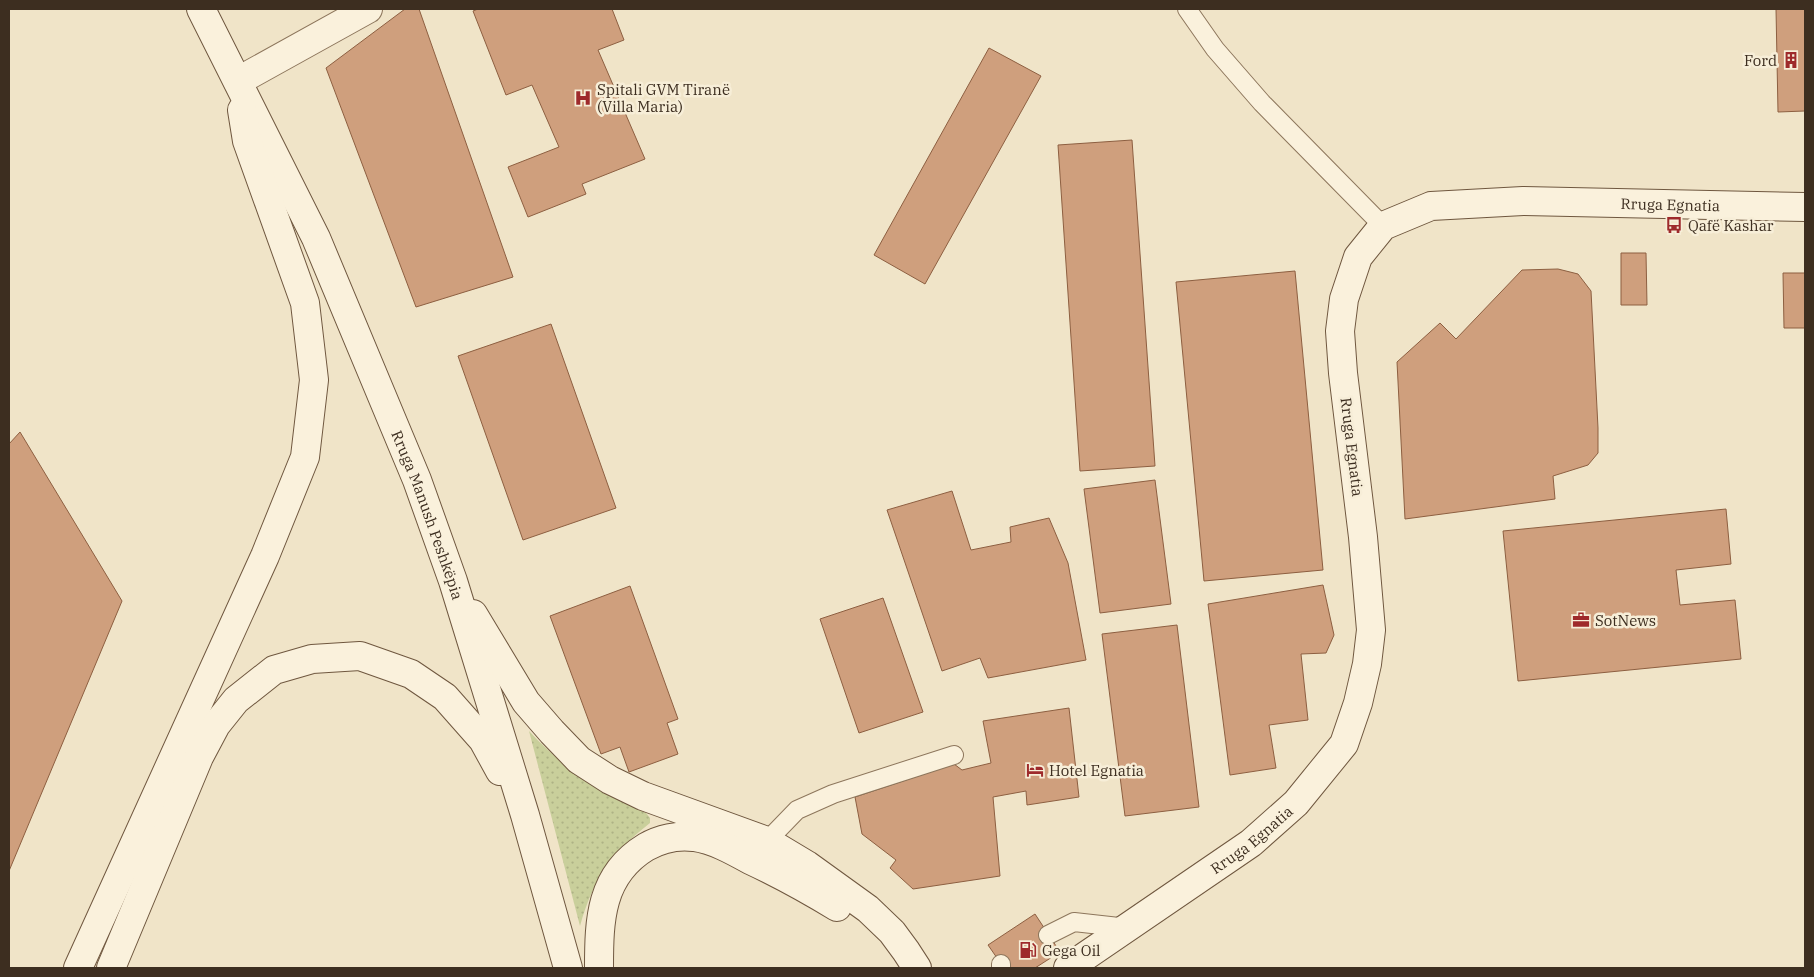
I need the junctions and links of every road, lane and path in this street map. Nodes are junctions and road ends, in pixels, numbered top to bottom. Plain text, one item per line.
1 (200, 9) edge
2 (368, 9) edge
3 (1187, 9) edge
4 (238, 81) junction
5 (1805, 207) edge
6 (1383, 226) junction
7 (453, 581) junction
8 (954, 755) dead end
9 (525, 815) junction
10 (767, 840) junction
11 (1128, 928) junction
12 (1048, 935) dead end
13 (907, 962) edge
14 (78, 968) edge
15 (112, 968) edge
16 (568, 968) edge
17 (599, 968) edge
18 (926, 968) edge
19 (1068, 968) edge

1 - 4 main road, Rruga Manush Peshkëpia
2 - 4 main road
3 - 6 lane
4 - 7 main road, Rruga Manush Peshkëpia
4 - 14 main road
5 - 6 main road, Rruga Egnatia
6 - 11 main road, Rruga Egnatia
7 - 9 main road, Rruga Manush Peshkëpia
7 - 10 main road
8 - 10 lane
9 - 15 main road
9 - 16 main road, Rruga Manush Peshkëpia
10 - 13 main road
11 - 12 lane
11 - 19 main road, Rruga Egnatia
13 - 17 main road
13 - 18 main road

